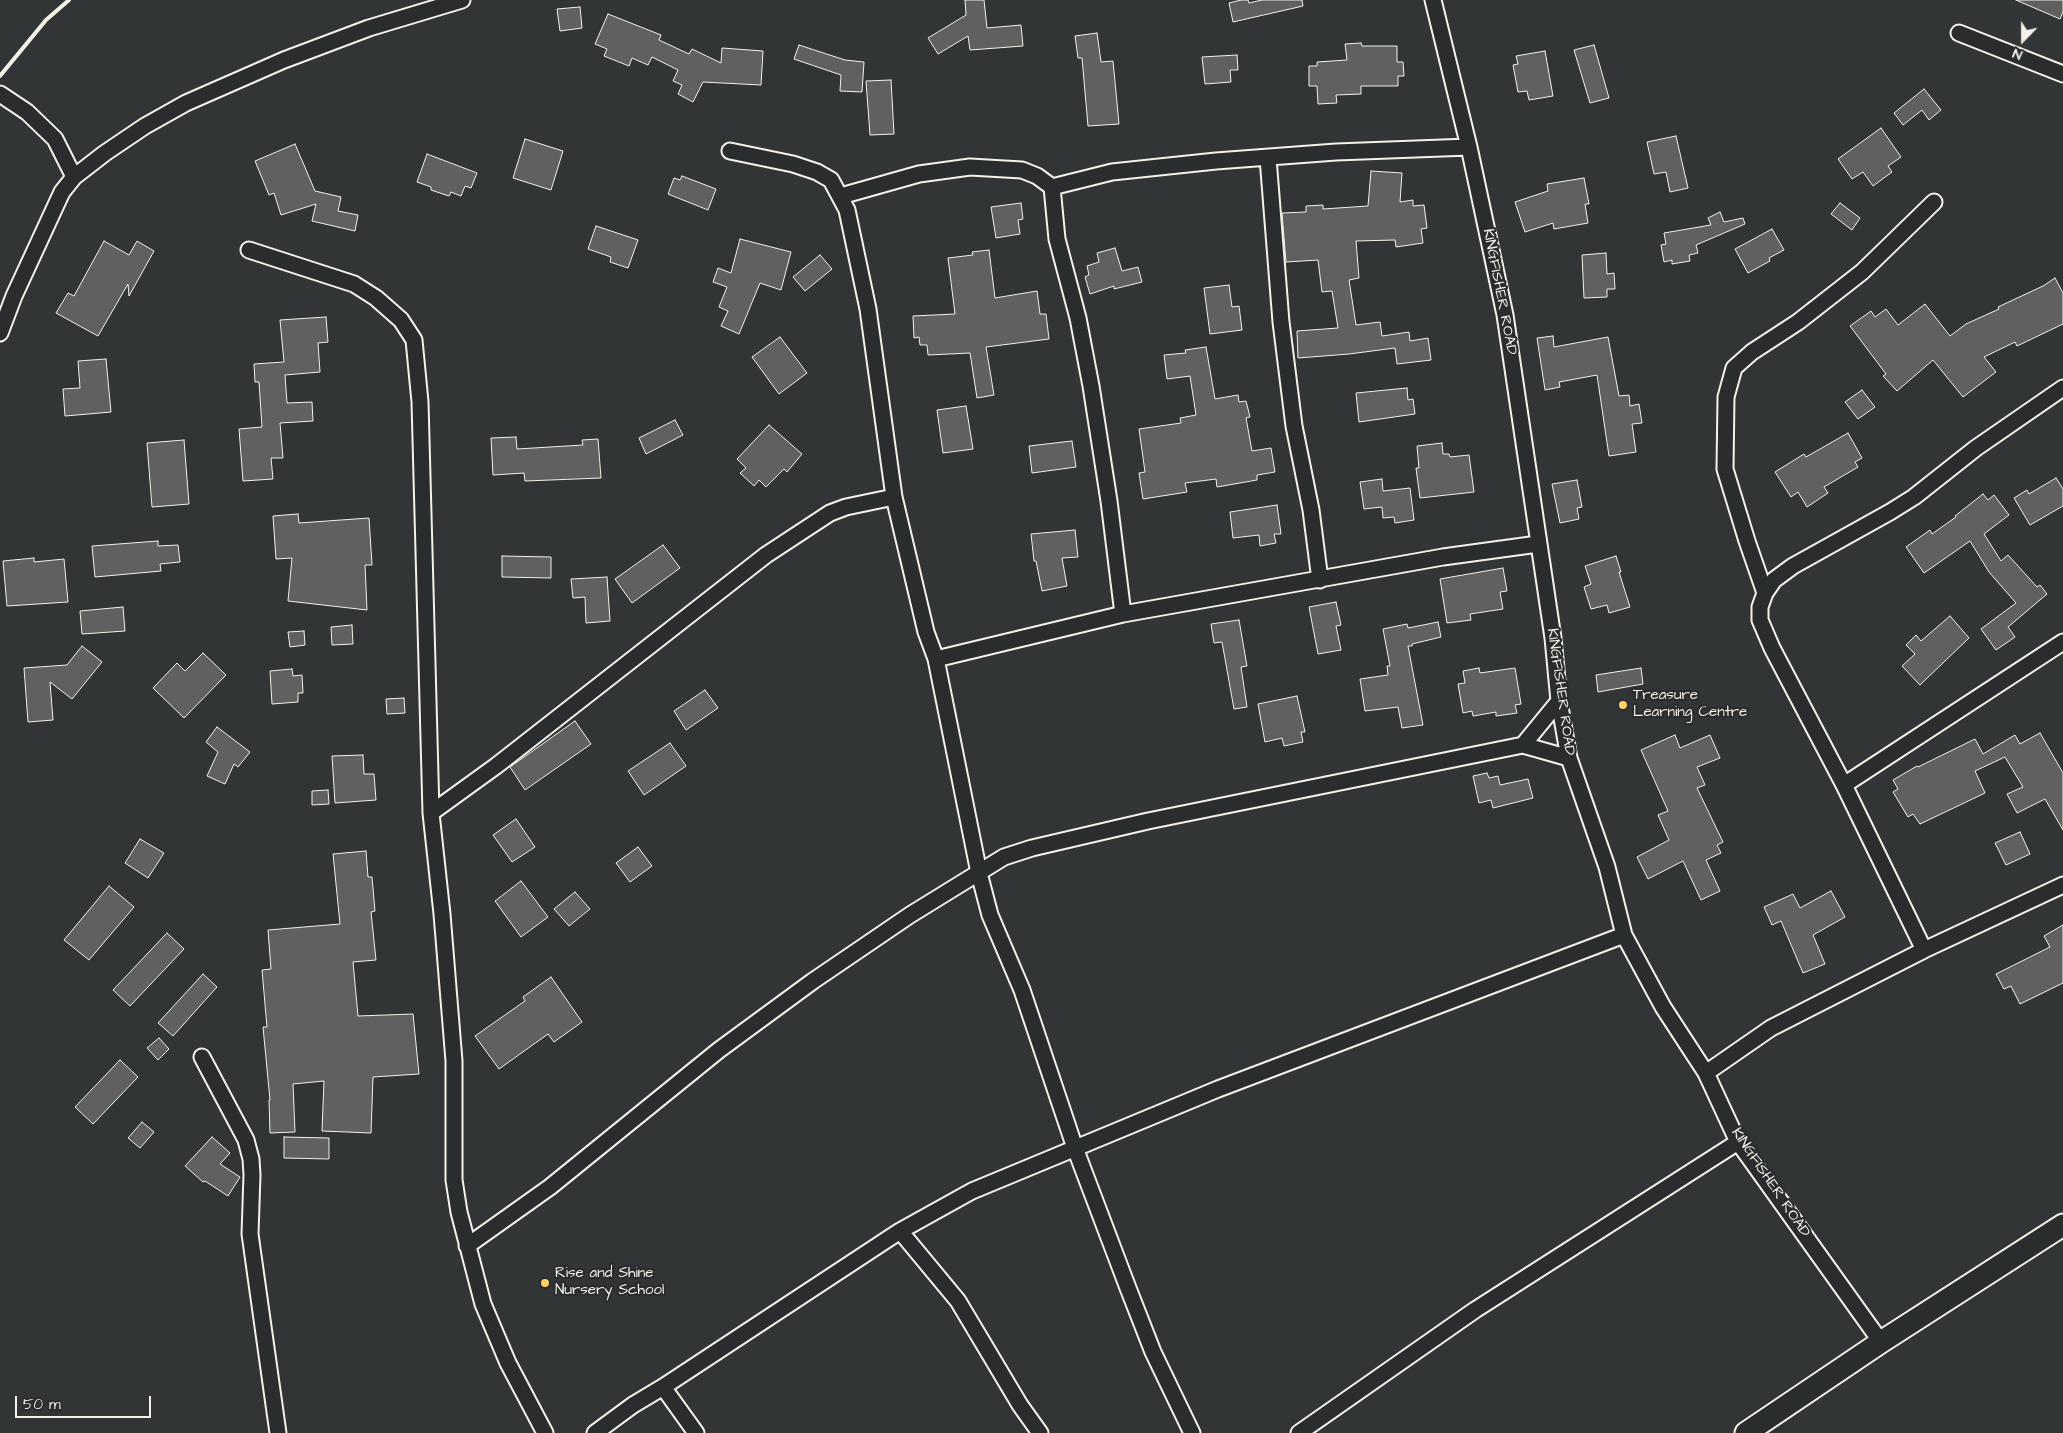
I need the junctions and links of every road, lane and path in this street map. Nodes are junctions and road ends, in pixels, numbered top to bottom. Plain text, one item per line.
1 (462, 0) edge
2 (1433, 0) edge
3 (1959, 33) dead end
4 (2063, 74) edge
5 (0, 94) edge
6 (1469, 147) junction
7 (730, 151) dead end
8 (1268, 158) junction
9 (74, 177) junction
10 (1052, 186) junction
11 (840, 196) junction
12 (1934, 202) dead end
13 (249, 250) dead end
14 (0, 333) edge
15 (2063, 388) edge
16 (894, 497) junction
17 (1538, 544) junction
18 (1320, 580) junction
19 (1766, 593) junction
20 (1122, 614) junction
21 (2063, 642) edge
22 (936, 659) junction
23 (1559, 702) junction
24 (1522, 745) junction
25 (1569, 758) junction
26 (1844, 785) junction
27 (431, 813) junction
28 (979, 873) junction
29 (2063, 885) edge
30 (1624, 935) junction
31 (1924, 950) junction
32 (202, 1057) dead end
33 (1706, 1073) junction
34 (1738, 1142) junction
35 (1075, 1148) junction
36 (2063, 1225) edge
37 (900, 1231) junction
38 (467, 1246) junction
39 (1881, 1342) junction
40 (664, 1387) junction
41 (278, 1433) edge
42 (545, 1433) edge
43 (594, 1433) edge
44 (696, 1433) edge
45 (1040, 1433) edge
46 (1192, 1433) edge
47 (1299, 1433) edge
48 (1746, 1433) edge

1 - 9 street
2 - 6 street, KINGFISHER ROAD
3 - 4 street
5 - 9 street
6 - 8 street
6 - 17 street, KINGFISHER ROAD
7 - 11 street
8 - 10 street
8 - 18 street
9 - 14 street
10 - 11 street
10 - 20 street
11 - 16 street
12 - 19 street
13 - 27 street
15 - 19 street
16 - 22 street
16 - 27 street
17 - 18 street
17 - 23 street, KINGFISHER ROAD
18 - 20 street
19 - 26 street
20 - 22 street
21 - 26 street
22 - 28 street
23 - 24 street
23 - 25 street, KINGFISHER ROAD
24 - 25 street
24 - 28 street
25 - 30 street, KINGFISHER ROAD
26 - 31 street
27 - 38 street
28 - 35 street
28 - 38 street
29 - 31 street
30 - 33 street, KINGFISHER ROAD
30 - 35 street
31 - 33 street
32 - 41 street
33 - 34 street, KINGFISHER ROAD
34 - 39 street, KINGFISHER ROAD
34 - 47 street
35 - 37 street
35 - 46 street
36 - 39 main road
37 - 40 street
37 - 45 street
38 - 42 street
39 - 48 main road
40 - 43 street
40 - 44 street

